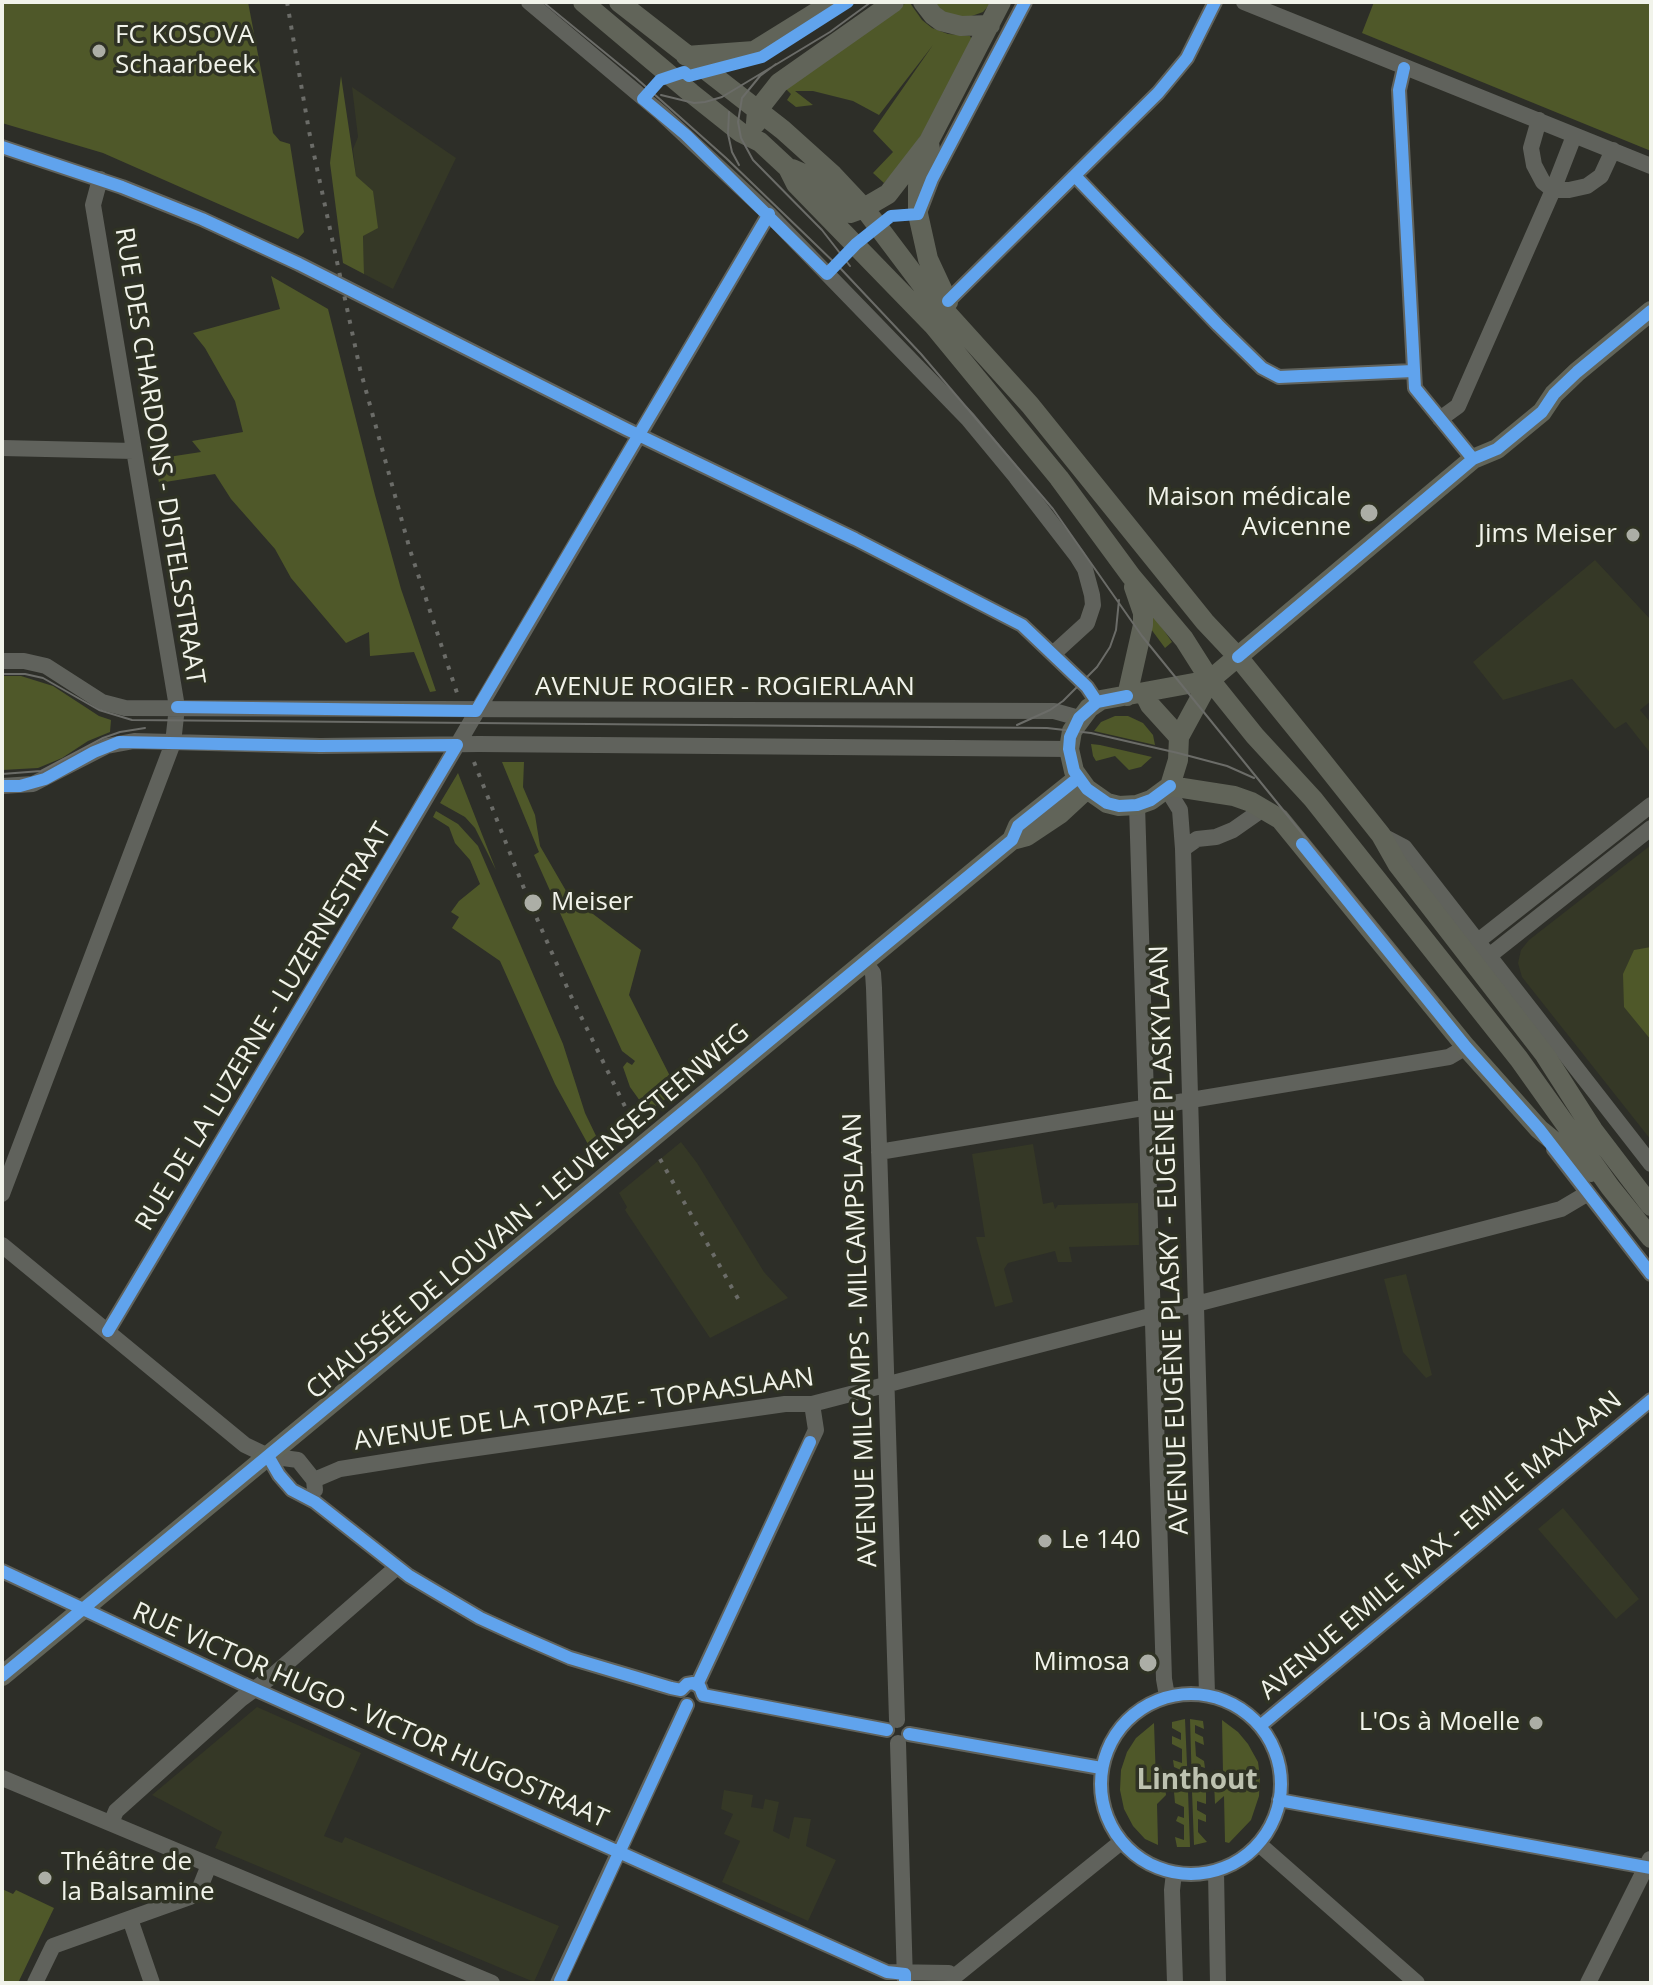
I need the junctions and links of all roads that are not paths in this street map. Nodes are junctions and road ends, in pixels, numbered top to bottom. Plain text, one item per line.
1 (529, 2) edge
2 (583, 2) edge
3 (619, 2) edge
4 (833, 2) edge
5 (894, 2) edge
6 (923, 2) edge
7 (1001, 2) edge
8 (1025, 2) edge
9 (1215, 2) edge
10 (1244, 2) edge
11 (1280, 9) edge
12 (1016, 20) junction
13 (990, 25) junction
14 (686, 56) junction
15 (1404, 68) junction
16 (757, 111) junction
17 (1539, 120) junction
18 (1574, 136) junction
19 (929, 141) junction
20 (760, 142) junction
21 (2, 147) edge
22 (1613, 150) junction
23 (1651, 166) edge
24 (788, 168) junction
25 (1076, 177) junction
26 (100, 179) junction
27 (1553, 190) junction
28 (864, 208) junction
29 (769, 214) junction
30 (918, 214) junction
31 (949, 308) junction
32 (1651, 311) edge
33 (1413, 371) junction
34 (1440, 419) junction
35 (638, 434) junction
36 (2, 448) edge
37 (134, 451) junction
38 (1473, 459) junction
39 (1131, 576) junction
40 (1053, 654) junction
41 (1238, 657) junction
42 (2, 661) edge
43 (1210, 680) junction
44 (1136, 694) junction
45 (1097, 702) junction
46 (177, 707) junction
47 (476, 711) junction
48 (1079, 718) junction
49 (1179, 737) junction
50 (173, 743) junction
51 (457, 745) junction
52 (1069, 749) junction
53 (1082, 784) junction
54 (2, 786) edge
55 (1169, 788) junction
56 (1137, 805) junction
57 (1651, 805) edge
58 (1257, 813) junction
59 (1651, 828) edge
60 (1381, 835) junction
61 (1190, 844) junction
62 (1478, 941) junction
63 (1489, 956) junction
64 (864, 961) junction
65 (1466, 1047) junction
66 (1188, 1102) junction
67 (1147, 1108) junction
68 (1539, 1129) junction
69 (879, 1152) junction
70 (1651, 1164) edge
71 (1610, 1187) junction
72 (1588, 1193) junction
73 (2, 1194) edge
74 (1651, 1206) edge
75 (1651, 1238) edge
76 (2, 1245) edge
77 (1651, 1274) edge
78 (1196, 1305) junction
79 (1153, 1317) junction
80 (108, 1331) junction
81 (886, 1384) junction
82 (1651, 1400) edge
83 (812, 1404) junction
84 (268, 1456) junction
85 (314, 1480) junction
86 (315, 1502) junction
87 (397, 1567) junction
88 (2, 1571) edge
89 (82, 1609) junction
90 (2, 1676) edge
91 (255, 1689) junction
92 (692, 1694) junction
93 (1207, 1694) junction
94 (1167, 1696) junction
95 (892, 1725) junction
96 (1260, 1726) junction
97 (904, 1738) junction
98 (1101, 1768) junction
99 (2, 1778) edge
100 (1279, 1800) junction
101 (111, 1823) junction
102 (1121, 1842) junction
103 (1259, 1844) junction
104 (618, 1852) junction
105 (1649, 1864) edge
106 (209, 1865) junction
107 (1216, 1871) junction
108 (1174, 1873) junction
109 (130, 1919) junction
110 (905, 1979) edge
111 (955, 1980) edge
112 (35, 1983) edge
113 (152, 1983) edge
114 (492, 1983) edge
115 (558, 1983) edge
116 (1175, 1983) edge
117 (1218, 1983) edge
118 (1417, 1983) edge
119 (1588, 1983) edge

1 - 29 street
2 - 20 main road
3 - 14 main road
4 - 14 main road
5 - 16 main road
6 - 13 main road
7 - 13 main road
8 - 12 street
9 - 25 street
10 - 11 street
11 - 15 street
12 - 13 street
12 - 30 street
13 - 19 main road
14 - 16 main road
15 - 17 street
15 - 33 street
16 - 20 main road
16 - 28 main road
17 - 18 street
17 - 27 street
18 - 22 street
18 - 27 street
19 - 28 main road
19 - 30 main road
20 - 24 main road
21 - 26 street
22 - 23 street
22 - 27 street
24 - 28 main road
24 - 39 main road
25 - 31 street
25 - 33 street
26 - 35 street
26 - 37 street, RUE DES CHARDONS - DISTELSSTRAAT
27 - 34 street
28 - 31 main road
29 - 35 street, RUE DE LA LUZERNE - LUZERNESTRAAT
29 - 40 street
30 - 31 main road
31 - 41 main road
32 - 38 main road
33 - 34 street
34 - 38 street
35 - 40 street
35 - 47 street, RUE DE LA LUZERNE - LUZERNESTRAAT
36 - 37 street
37 - 46 street, RUE DES CHARDONS - DISTELSSTRAAT
38 - 41 main road
39 - 43 main road
39 - 44 main road
40 - 45 street
41 - 43 main road
41 - 60 main road
42 - 46 street, AVENUE ROGIER - ROGIERLAAN
43 - 44 main road
43 - 49 main road
43 - 71 main road
44 - 45 main road
44 - 49 main road
45 - 48 main road
46 - 47 street, AVENUE ROGIER - ROGIERLAAN
46 - 50 street, RUE DES CHARDONS - DISTELSSTRAAT
47 - 48 street, AVENUE ROGIER - ROGIERLAAN
47 - 51 street, RUE DE LA LUZERNE - LUZERNESTRAAT
48 - 52 main road
49 - 55 main road
50 - 51 street
50 - 54 street
50 - 73 street, RUE DES CHARDONS - DISTELSSTRAAT
51 - 52 street
51 - 80 street, RUE DE LA LUZERNE - LUZERNESTRAAT
52 - 53 main road
53 - 56 main road
53 - 64 main road, CHAUSSÉE DE LOUVAIN - LEUVENSESTEENWEG
55 - 56 main road
55 - 58 main road
55 - 61 street
56 - 67 street, AVENUE EUGÈNE PLASKY - EUGÈNE PLASKYLAAN
57 - 62 street
58 - 61 street
58 - 65 main road
59 - 63 street
60 - 62 street
60 - 74 main road
61 - 66 street, AVENUE EUGÈNE PLASKY - EUGÈNE PLASKYLAAN
62 - 63 street
63 - 70 street
64 - 69 street, AVENUE MILCAMPS - MILCAMPSLAAN
64 - 84 main road, CHAUSSÉE DE LOUVAIN - LEUVENSESTEENWEG
65 - 66 street
65 - 68 main road
66 - 67 street
66 - 78 street, AVENUE EUGÈNE PLASKY - EUGÈNE PLASKYLAAN
67 - 69 street
67 - 79 street, AVENUE EUGÈNE PLASKY - EUGÈNE PLASKYLAAN
68 - 71 main road
68 - 72 street
69 - 81 street, AVENUE MILCAMPS - MILCAMPSLAAN
71 - 75 main road
72 - 77 street
72 - 78 street, AVENUE DE LA TOPAZE - TOPAASLAAN
76 - 80 street
78 - 79 street, AVENUE DE LA TOPAZE - TOPAASLAAN
78 - 93 street, AVENUE EUGÈNE PLASKY - EUGÈNE PLASKYLAAN
79 - 81 street, AVENUE DE LA TOPAZE - TOPAASLAAN
79 - 94 street, AVENUE EUGÈNE PLASKY - EUGÈNE PLASKYLAAN
80 - 84 street
81 - 83 street, AVENUE DE LA TOPAZE - TOPAASLAAN
81 - 95 street, AVENUE MILCAMPS - MILCAMPSLAAN
82 - 96 street, AVENUE EMILE MAX - EMILE MAXLAAN
83 - 85 street, AVENUE DE LA TOPAZE - TOPAASLAAN
83 - 92 street
84 - 85 street
84 - 86 street
84 - 89 main road, CHAUSSÉE DE LOUVAIN - LEUVENSESTEENWEG
85 - 86 street
86 - 87 street
87 - 91 street
87 - 92 street
88 - 89 street, RUE VICTOR HUGO - VICTOR HUGOSTRAAT
89 - 90 main road, CHAUSSÉE DE LOUVAIN - LEUVENSESTEENWEG
89 - 91 street, RUE VICTOR HUGO - VICTOR HUGOSTRAAT
91 - 101 street
91 - 104 street, RUE VICTOR HUGO - VICTOR HUGOSTRAAT
92 - 95 street
92 - 104 street
93 - 94 street
93 - 96 street
94 - 98 street
95 - 97 street
96 - 100 street
97 - 98 street
97 - 110 street
98 - 102 street
99 - 101 street
100 - 103 street
100 - 105 street
101 - 106 street
102 - 108 street
102 - 111 street
103 - 107 street
103 - 118 street
104 - 110 street, RUE VICTOR HUGO - VICTOR HUGOSTRAAT
104 - 115 street
105 - 119 street
106 - 109 street
106 - 114 street
107 - 108 street
107 - 117 street
108 - 116 street
109 - 112 street
109 - 113 street
110 - 111 street

